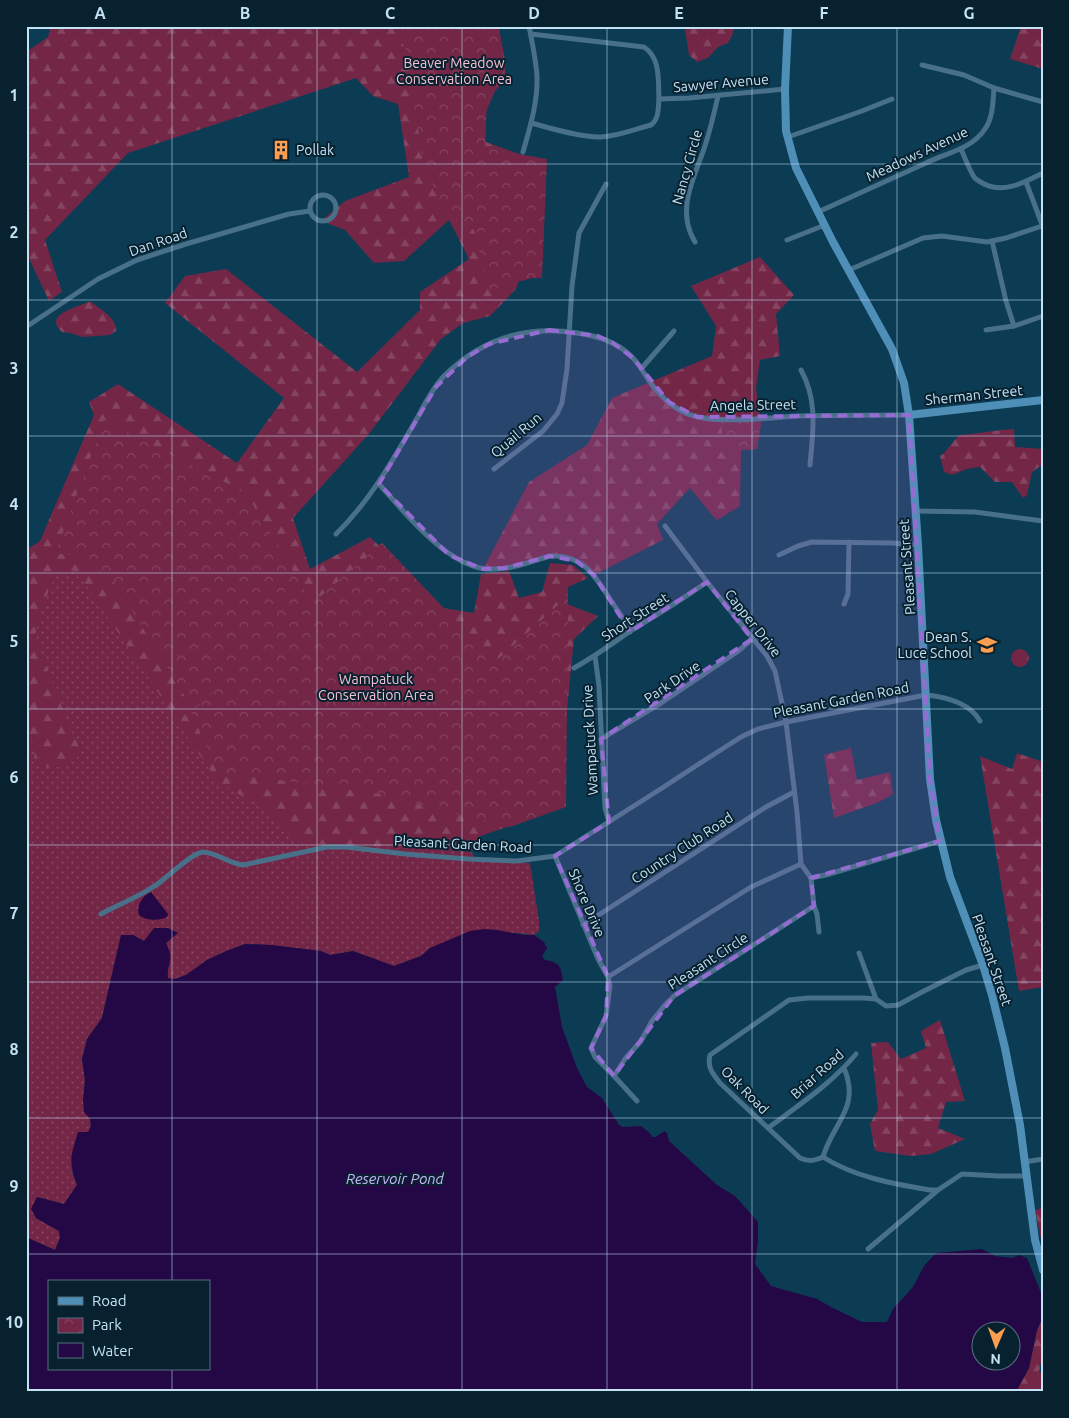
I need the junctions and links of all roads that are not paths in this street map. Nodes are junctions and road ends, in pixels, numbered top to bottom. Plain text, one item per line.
1 (529, 26) edge
2 (788, 26) edge
3 (531, 34) junction
4 (922, 65) dead end
5 (994, 88) junction
6 (786, 89) junction
7 (718, 96) junction
8 (659, 99) junction
9 (892, 99) dead end
10 (1043, 102) edge
11 (531, 123) junction
12 (788, 138) junction
13 (961, 149) junction
14 (523, 152) dead end
15 (1043, 173) edge
16 (1026, 182) junction
17 (606, 184) dead end
18 (310, 211) junction
19 (818, 212) junction
20 (824, 226) junction
21 (1043, 226) edge
22 (787, 240) dead end
23 (992, 241) junction
24 (695, 242) dead end
25 (848, 270) junction
26 (1043, 316) edge
27 (26, 326) edge
28 (1014, 326) junction
29 (986, 330) dead end
30 (569, 331) junction
31 (674, 331) dead end
32 (641, 369) junction
33 (801, 370) dead end
34 (1043, 400) edge
35 (909, 415) junction
36 (813, 416) junction
37 (810, 465) dead end
38 (494, 469) dead end
39 (378, 484) junction
40 (915, 511) junction
41 (1043, 521) edge
42 (665, 526) dead end
43 (336, 534) dead end
44 (849, 542) junction
45 (918, 544) junction
46 (779, 555) dead end
47 (707, 582) junction
48 (844, 604) dead end
49 (630, 632) junction
50 (752, 639) junction
51 (595, 656) junction
52 (574, 668) dead end
53 (926, 695) junction
54 (980, 721) dead end
55 (786, 722) junction
56 (601, 739) junction
57 (794, 792) junction
58 (609, 822) junction
59 (940, 841) junction
60 (555, 856) junction
61 (801, 864) junction
62 (811, 878) junction
63 (814, 906) junction
64 (101, 914) dead end
65 (583, 925) junction
66 (819, 932) dead end
67 (859, 953) dead end
68 (983, 965) junction
69 (608, 977) junction
70 (876, 999) junction
71 (856, 1054) dead end
72 (844, 1068) junction
73 (614, 1076) junction
74 (637, 1101) dead end
75 (768, 1128) junction
76 (822, 1157) junction
77 (1043, 1159) edge
78 (1025, 1162) junction
79 (1027, 1176) junction
80 (938, 1190) junction
81 (868, 1249) dead end
82 (1043, 1270) edge

1 - 3 street
2 - 6 main road, Pleasant Street
3 - 8 street
3 - 11 street
4 - 5 street
5 - 10 street
5 - 13 street, Meadows Avenue
6 - 7 street, Sawyer Avenue
6 - 12 main road, Pleasant Street
7 - 8 street, Sawyer Avenue
7 - 24 street, Nancy Circle
8 - 11 street, Sawyer Avenue
9 - 12 street
11 - 14 street
12 - 19 main road, Pleasant Street
13 - 16 street
13 - 19 street, Meadows Avenue
15 - 16 street
16 - 21 street
17 - 30 street, Quail Run
18 - 18 street, Dan Road
18 - 27 street, Dan Road
19 - 20 main road, Pleasant Street
20 - 22 street
20 - 25 main road, Pleasant Street
21 - 23 street
23 - 25 street
23 - 28 street
25 - 35 main road, Pleasant Street
26 - 28 street
28 - 29 street
30 - 32 street, Angela Street
30 - 38 street, Quail Run
30 - 39 street, Angela Street
31 - 32 street
32 - 36 street, Angela Street
33 - 36 street
34 - 35 main road, Sherman Street
35 - 36 street, Angela Street
35 - 40 main road, Pleasant Street
36 - 37 street
39 - 43 street, Angela Street
39 - 49 street
40 - 41 street
40 - 45 main road, Pleasant Street
42 - 47 street, Capper Drive
44 - 45 street
44 - 46 street
44 - 48 street
45 - 53 main road, Pleasant Street
47 - 49 street, Short Street
47 - 50 street, Capper Drive
49 - 51 street, Short Street
50 - 55 street, Capper Drive
50 - 56 street, Park Drive
51 - 52 street, Short Street
51 - 56 street, Wampatuck Drive
53 - 54 street
53 - 55 street, Pleasant Garden Road
53 - 59 main road, Pleasant Street
55 - 57 street, Capper Drive
55 - 58 street, Pleasant Garden Road
56 - 58 street, Wampatuck Drive
57 - 61 street, Capper Drive
57 - 65 street, Country Club Road
58 - 60 street, Pleasant Garden Road
59 - 62 street
59 - 68 main road, Pleasant Street
60 - 64 street, Pleasant Garden Road
60 - 65 street, Shore Drive
61 - 62 street
61 - 69 street
62 - 63 street
63 - 66 street
63 - 73 street, Pleasant Circle
65 - 69 street, Shore Drive
67 - 70 street
68 - 70 street, Oak Road
68 - 78 main road, Pleasant Street
69 - 73 street
70 - 75 street, Oak Road
71 - 72 street, Briar Road
72 - 75 street, Briar Road
72 - 76 street
73 - 74 street
75 - 76 street, Oak Road
76 - 80 street, Oak Road
77 - 78 street
78 - 79 main road, Pleasant Street
79 - 80 street
79 - 82 main road, Pleasant Street
80 - 81 street

